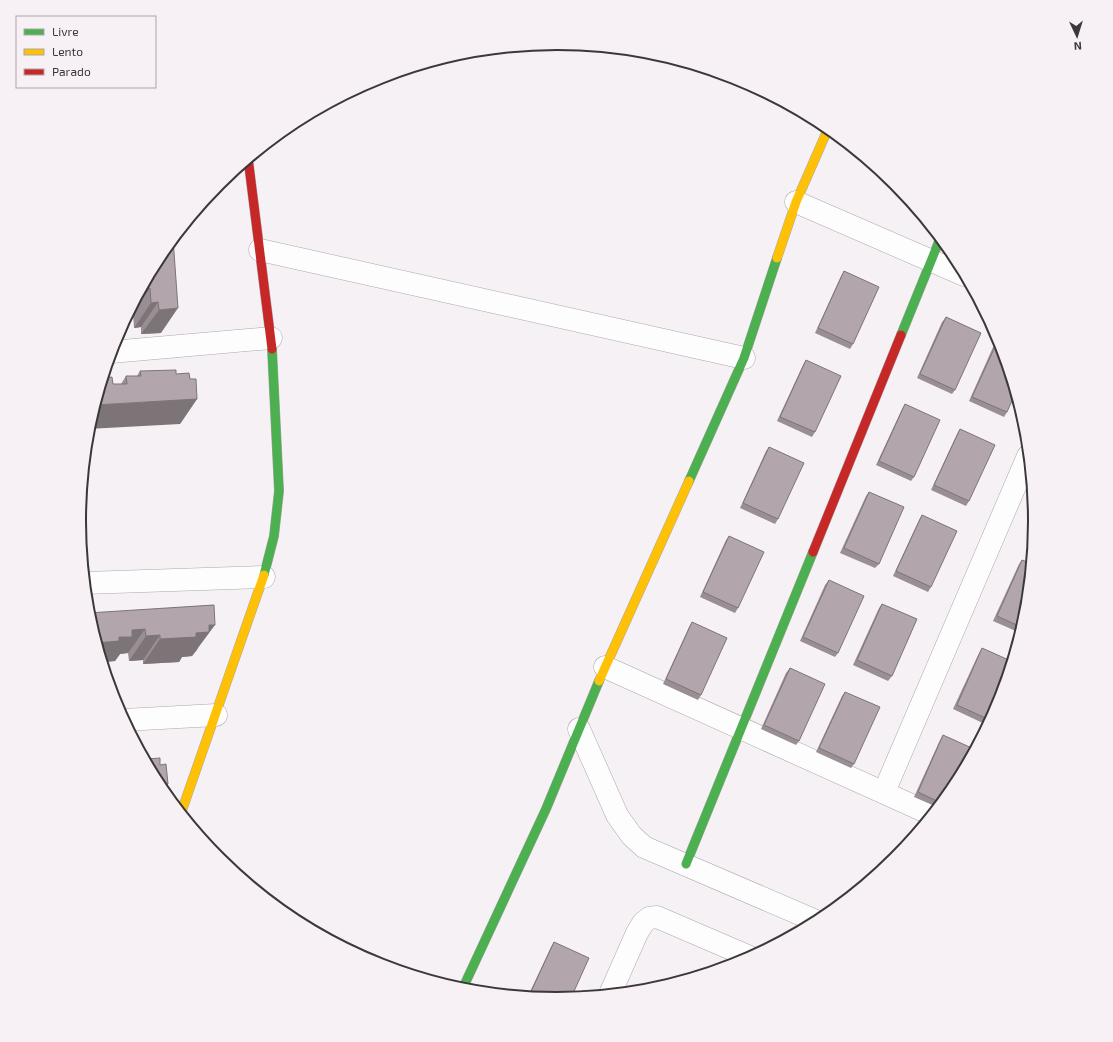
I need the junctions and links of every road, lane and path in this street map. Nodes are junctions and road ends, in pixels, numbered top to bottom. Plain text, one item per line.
1 (826, 134) edge
2 (249, 165) edge
3 (796, 202) junction
4 (938, 245) edge
5 (260, 250) junction
6 (931, 261) junction
7 (955, 271) edge
8 (271, 338) junction
9 (117, 351) edge
10 (744, 358) junction
11 (1024, 466) edge
12 (264, 577) junction
13 (90, 583) edge
14 (605, 667) junction
15 (216, 715) junction
16 (130, 720) edge
17 (741, 728) junction
18 (579, 729) junction
19 (884, 792) junction
20 (183, 808) edge
21 (927, 812) edge
22 (686, 864) junction
23 (809, 919) edge
24 (742, 954) edge
25 (465, 983) edge
26 (612, 989) edge

1 - 3 street
2 - 5 street
3 - 6 street
3 - 10 street
4 - 6 street
5 - 8 street
5 - 10 street
6 - 7 street
6 - 17 street
8 - 9 street
8 - 12 street
10 - 14 street
11 - 19 street
12 - 13 street
12 - 15 street
14 - 17 street
14 - 18 street
15 - 16 street
15 - 20 street
17 - 19 street
17 - 22 street
18 - 22 street
18 - 25 street
19 - 21 street
22 - 23 street
24 - 26 street

